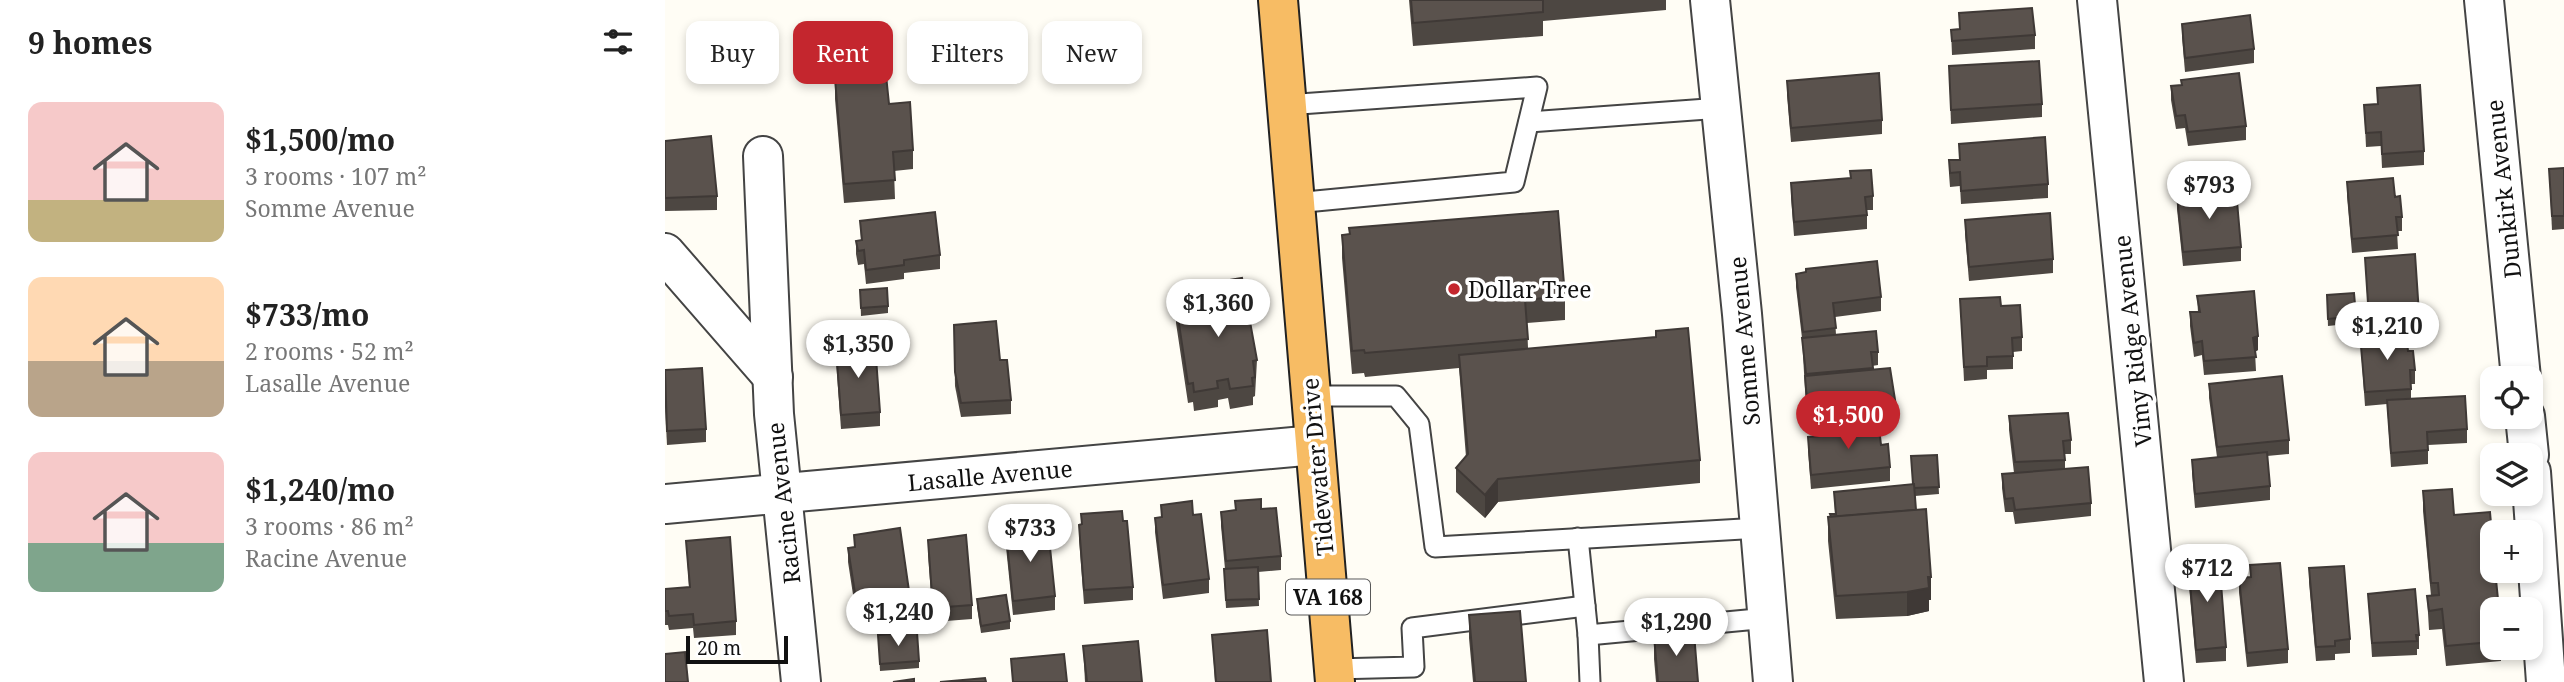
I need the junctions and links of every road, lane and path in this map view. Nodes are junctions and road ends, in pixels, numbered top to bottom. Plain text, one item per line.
1 (1278, 0) edge
2 (1710, 0) edge
3 (2097, 0) edge
4 (2484, 0) edge
5 (1286, 105) junction
6 (1721, 108) junction
7 (1529, 122) junction
8 (763, 156) dead end
9 (1295, 203) junction
10 (665, 253) edge
11 (2520, 366) edge
12 (773, 377) junction
13 (1311, 396) junction
14 (1315, 444) junction
15 (782, 494) junction
16 (665, 504) edge
17 (2533, 506) edge
18 (1760, 528) junction
19 (1578, 538) junction
20 (1585, 606) junction
21 (1767, 618) junction
22 (1588, 635) junction
23 (1415, 675) edge
24 (1335, 676) edge
25 (801, 682) edge
26 (1590, 682) edge
27 (1773, 682) edge
28 (2164, 682) edge
29 (2546, 682) edge

1 - 5 highway, Tidewater Drive / VA 168
2 - 6 street, Somme Avenue
3 - 28 street, Vimy Ridge Avenue
4 - 11 street, Dunkirk Avenue
5 - 7 lane
5 - 9 highway, Tidewater Drive / VA 168
6 - 7 lane
6 - 18 street, Somme Avenue
7 - 9 lane
8 - 12 street, Racine Avenue
9 - 13 highway, Tidewater Drive / VA 168
10 - 12 street
12 - 15 street, Racine Avenue
13 - 14 highway, Tidewater Drive / VA 168
13 - 19 lane
14 - 15 street, Lasalle Avenue
14 - 24 highway, Tidewater Drive / VA 168
15 - 16 street, Lasalle Avenue
15 - 25 street, Racine Avenue
17 - 29 street
18 - 19 lane
18 - 21 street, Somme Avenue
19 - 20 lane
20 - 22 lane
20 - 23 lane
21 - 22 lane
21 - 27 street, Somme Avenue
22 - 26 lane
23 - 24 lane

